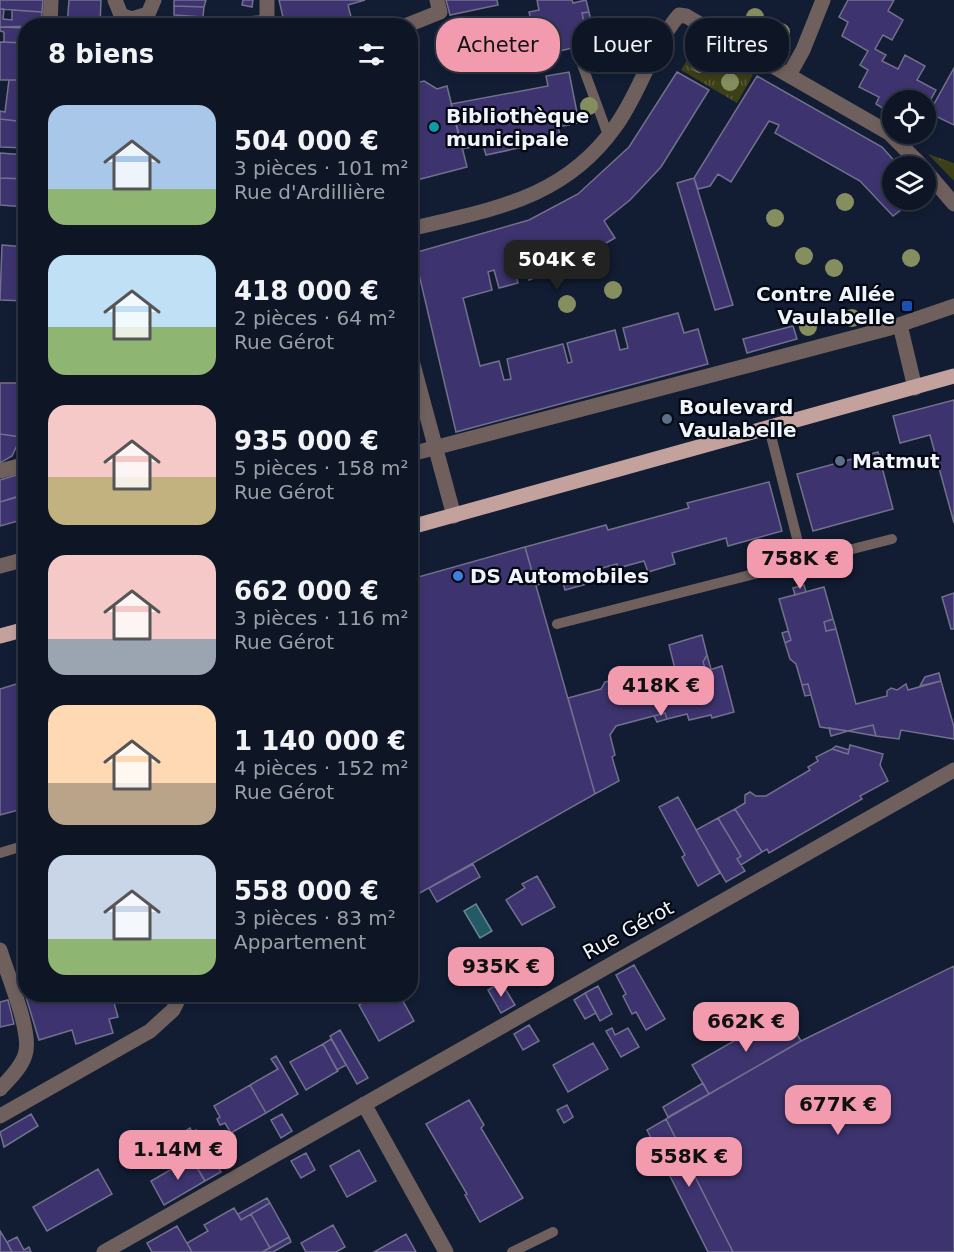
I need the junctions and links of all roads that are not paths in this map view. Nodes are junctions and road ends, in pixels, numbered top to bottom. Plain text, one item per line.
1 (51, 0) edge
2 (115, 0) edge
3 (154, 0) edge
4 (267, 0) edge
5 (437, 0) edge
6 (823, 0) edge
7 (50, 18) edge
8 (126, 18) edge
9 (144, 18) edge
10 (266, 18) edge
11 (418, 21) edge
12 (585, 72) edge
13 (789, 75) junction
14 (608, 135) junction
15 (912, 156) edge
16 (936, 183) edge
17 (954, 204) edge
18 (418, 227) edge
19 (954, 306) edge
20 (900, 325) junction
21 (954, 376) edge
22 (418, 385) edge
23 (915, 388) junction
24 (769, 428) junction
25 (435, 447) junction
26 (418, 452) edge
27 (18, 466) edge
28 (0, 471) edge
29 (454, 516) junction
30 (418, 525) edge
31 (892, 539) dead end
32 (18, 561) edge
33 (803, 562) junction
34 (0, 566) edge
35 (557, 624) dead end
36 (18, 631) edge
37 (0, 636) edge
38 (954, 770) edge
39 (18, 847) edge
40 (0, 853) edge
41 (0, 950) edge
42 (177, 1002) edge
43 (0, 1089) edge
44 (364, 1104) junction
45 (0, 1116) edge
46 (553, 1232) dead end
47 (104, 1252) edge
48 (446, 1252) edge
49 (512, 1252) edge

1 - 7 street
2 - 8 street
3 - 9 street
4 - 10 street
5 - 11 street
6 - 13 street
12 - 14 lane
13 - 14 street
13 - 15 street
14 - 18 street
16 - 17 street
19 - 20 street
20 - 23 street
20 - 25 street
21 - 23 main road
22 - 25 street
23 - 24 main road
24 - 29 main road
24 - 33 lane
25 - 26 street
25 - 29 street
27 - 28 street
29 - 30 main road
31 - 33 lane
32 - 34 street
33 - 35 lane
36 - 37 main road
38 - 44 street, Rue Gérot
39 - 40 lane
41 - 43 street
42 - 45 street
44 - 47 street, Rue Gérot
44 - 48 street
46 - 49 lane

